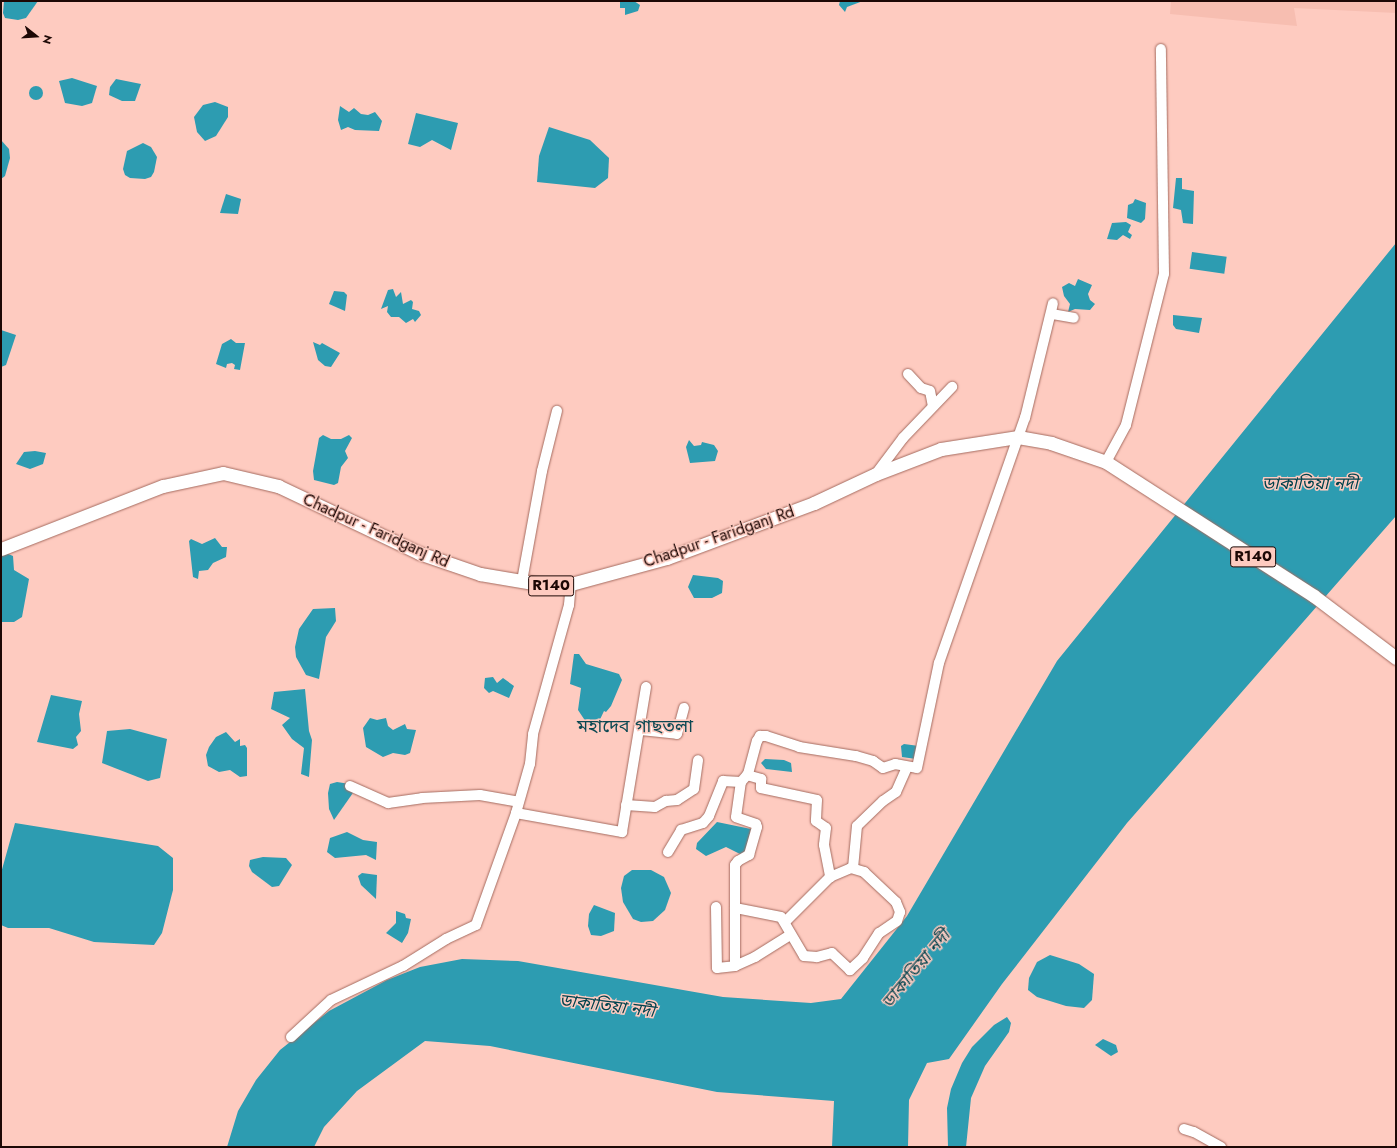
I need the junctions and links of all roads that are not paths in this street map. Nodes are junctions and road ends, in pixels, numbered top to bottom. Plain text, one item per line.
1 (1161, 49) dead end
2 (1053, 302) dead end
3 (1052, 314) junction
4 (1074, 318) dead end
5 (908, 374) dead end
6 (952, 387) dead end
7 (933, 406) junction
8 (557, 411) dead end
9 (1018, 437) junction
10 (1106, 462) junction
11 (876, 474) junction
12 (1, 549) edge
13 (522, 581) junction
14 (571, 584) junction
15 (1396, 658) edge
16 (646, 687) dead end
17 (684, 708) dead end
18 (641, 730) junction
19 (698, 760) dead end
20 (907, 767) junction
21 (744, 778) junction
22 (350, 786) dead end
23 (518, 802) junction
24 (626, 805) junction
25 (516, 813) junction
26 (668, 852) dead end
27 (853, 868) junction
28 (830, 877) junction
29 (716, 907) dead end
30 (735, 908) junction
31 (785, 922) junction
32 (790, 935) junction
33 (735, 966) junction
34 (290, 1037) dead end
35 (1184, 1129) dead end
36 (1221, 1147) edge

1 - 10 street
2 - 3 street
3 - 4 street
3 - 9 street
5 - 7 street
6 - 7 street
7 - 11 street
8 - 13 street
9 - 10 main road, Chadpur - Faridganj Rd / R140
9 - 11 main road, Chadpur - Faridganj Rd / R140
9 - 20 street
10 - 15 main road, Chadpur - Faridganj Rd / R140
11 - 14 main road, Chadpur - Faridganj Rd / R140
12 - 13 main road, Chadpur - Faridganj Rd / R140
13 - 14 main road, Chadpur - Faridganj Rd / R140
14 - 23 street
16 - 18 street
17 - 18 street
18 - 24 street
19 - 24 street
20 - 21 street
20 - 27 street
21 - 26 street
21 - 28 street
21 - 30 street
22 - 23 street
23 - 25 street
24 - 25 street
25 - 34 street
27 - 28 street
27 - 32 street
28 - 31 street
29 - 33 street
30 - 31 street
30 - 33 street
31 - 32 street
32 - 33 street
35 - 36 street

